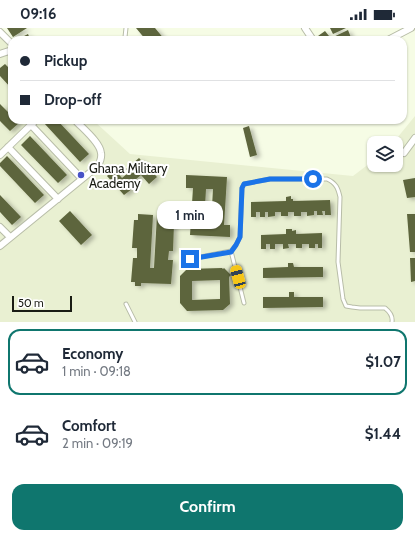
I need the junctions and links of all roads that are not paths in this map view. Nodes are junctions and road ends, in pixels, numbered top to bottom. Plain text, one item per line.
1 (411, 28) edge
2 (396, 36) edge
3 (79, 124) edge
4 (31, 125) joint
5 (415, 138) edge
6 (8, 147) junction
7 (404, 153) dead end
8 (0, 155) edge
9 (82, 179) junction
10 (58, 199) junction
11 (0, 227) edge
12 (10, 238) junction
13 (0, 246) edge
14 (231, 252) junction
15 (190, 259) dead end
16 (244, 303) dead end
17 (126, 304) dead end
18 (135, 322) edge
19 (392, 322) edge

1 - 2 street
3 - 9 street
4 - 6 street
4 - 9 street
5 - 7 street
6 - 8 street
6 - 10 street
9 - 10 street
10 - 12 street
11 - 12 street
12 - 13 street
14 - 15 lane
14 - 16 lane
14 - 19 lane
17 - 18 lane

